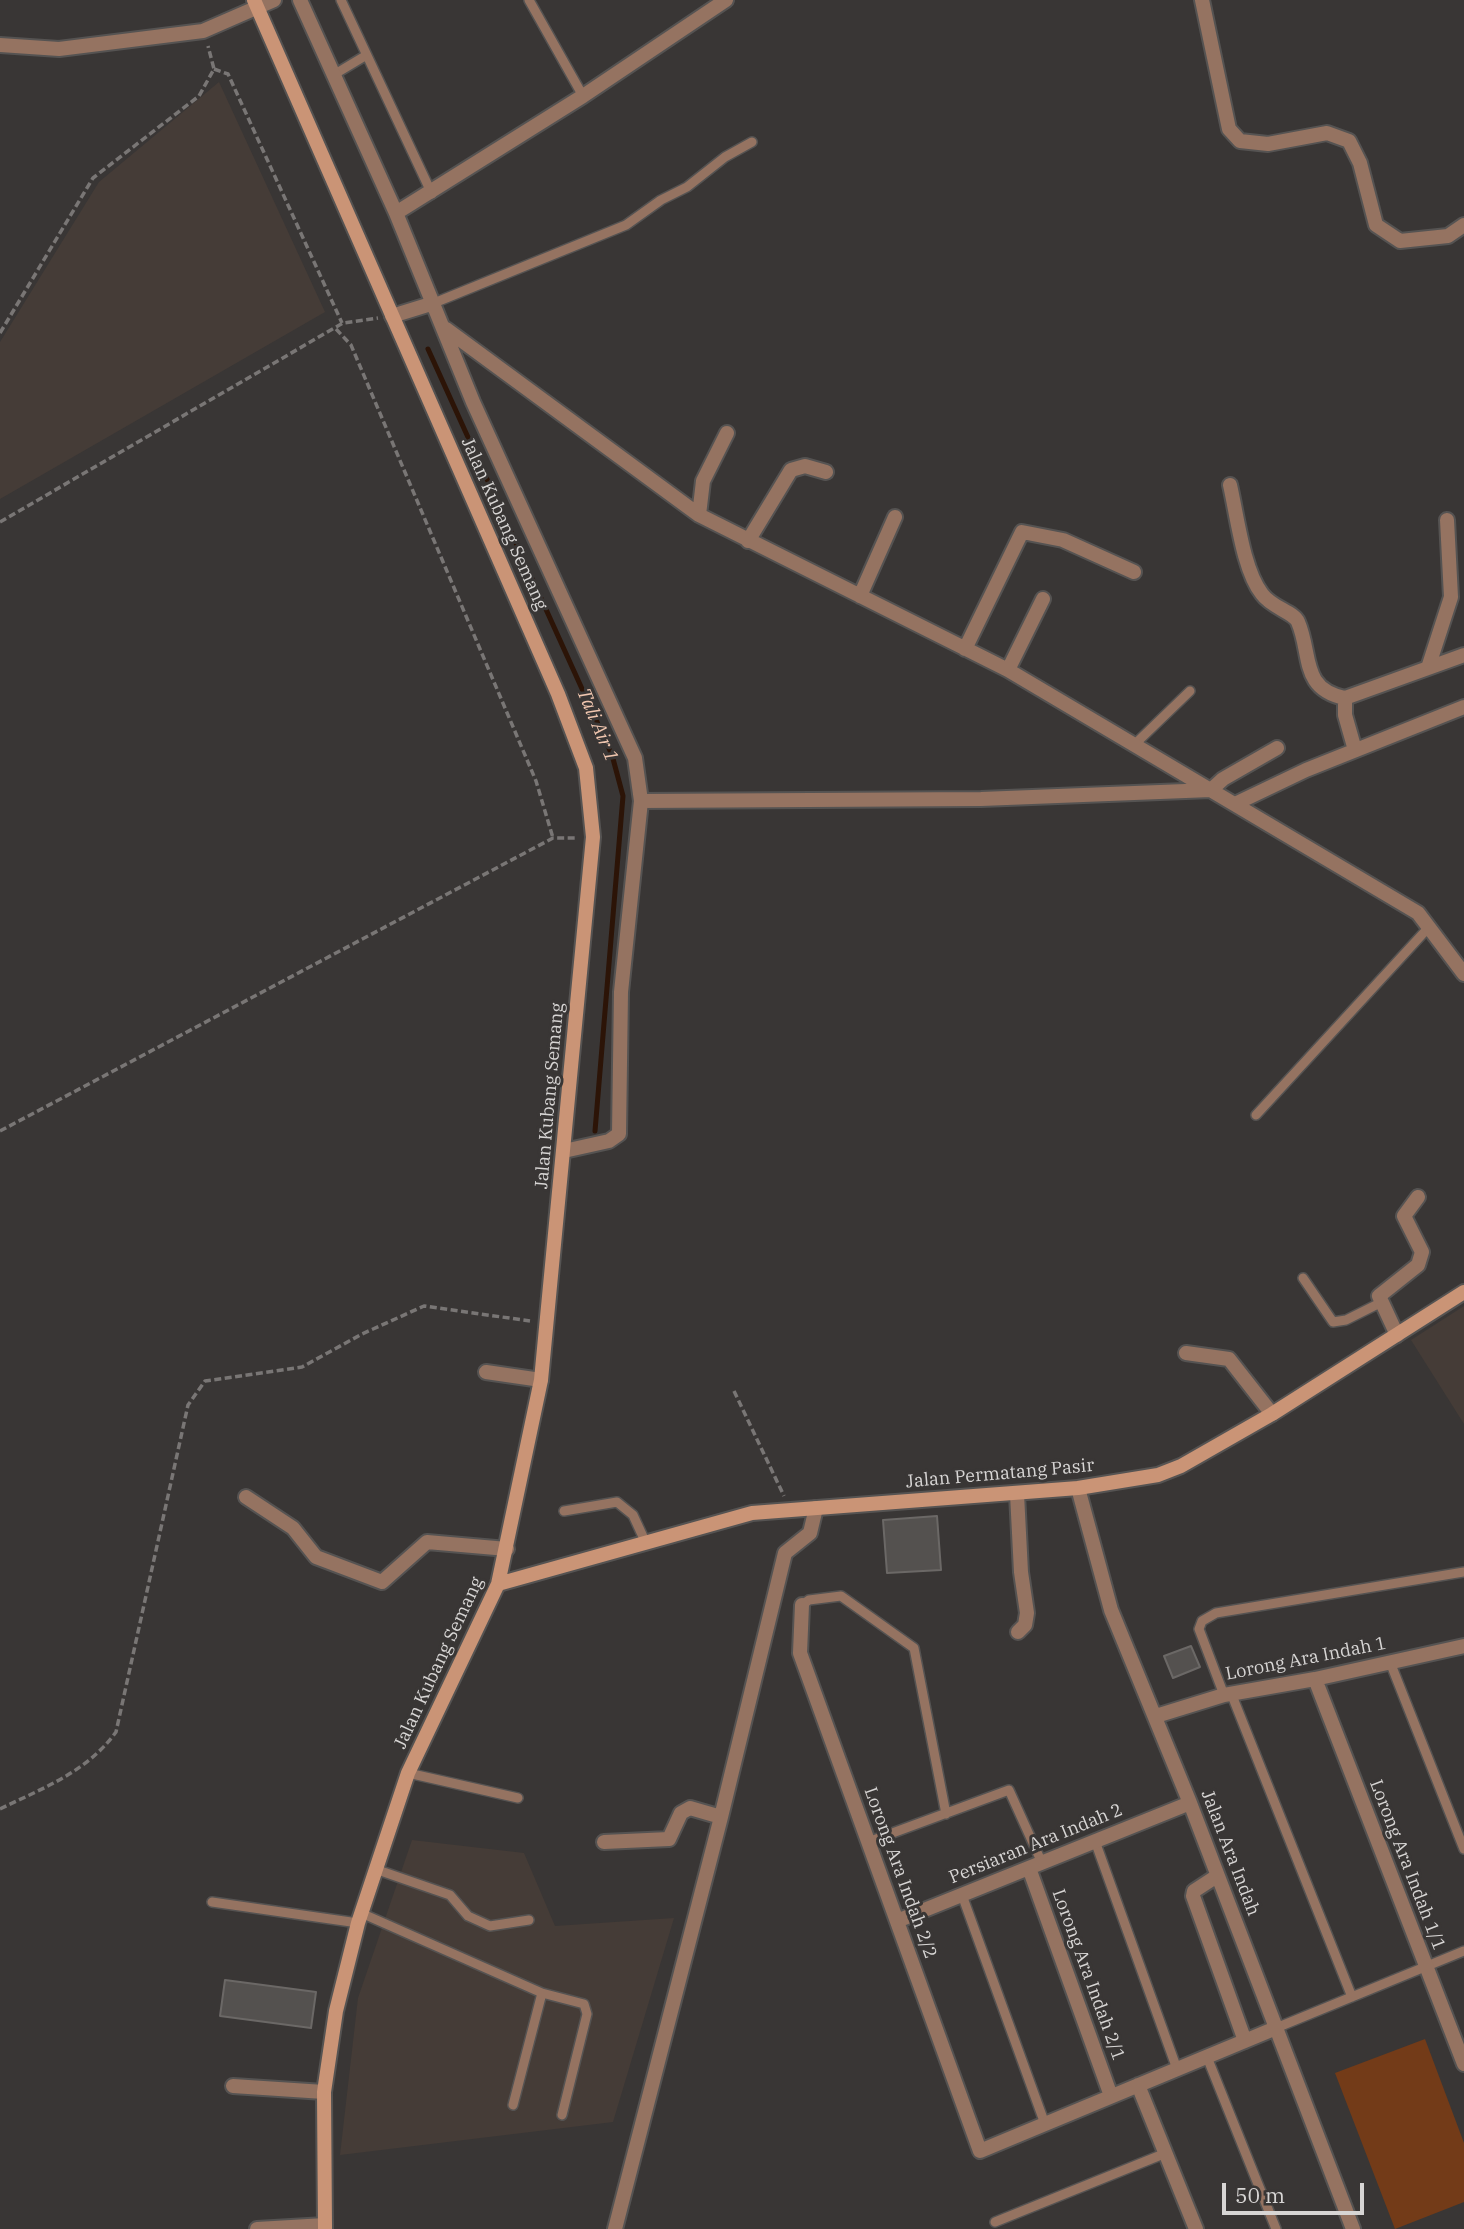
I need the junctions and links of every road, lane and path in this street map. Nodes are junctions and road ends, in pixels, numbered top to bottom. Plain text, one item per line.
1 (274, 0) edge
2 (300, 0) edge
3 (341, 0) edge
4 (529, 0) edge
5 (726, 0) edge
6 (1202, 0) edge
7 (255, 4) edge
8 (203, 31) junction
9 (0, 45) edge
10 (365, 56) junction
11 (214, 69) junction
12 (335, 74) junction
13 (583, 96) junction
14 (752, 142) dead end
15 (432, 194) junction
16 (397, 213) junction
17 (1464, 225) edge
18 (434, 303) junction
19 (392, 316) junction
20 (343, 323) junction
21 (444, 326) junction
22 (336, 329) junction
23 (0, 334) edge
24 (727, 433) dead end
25 (826, 472) dead end
26 (1230, 485) dead end
27 (699, 515) junction
28 (895, 517) dead end
29 (1447, 520) dead end
30 (0, 522) edge
31 (748, 541) junction
32 (1134, 572) dead end
33 (860, 596) junction
34 (1043, 599) dead end
35 (965, 649) junction
36 (1464, 656) edge
37 (1428, 668) junction
38 (1008, 670) junction
39 (1190, 691) dead end
40 (1345, 698) junction
41 (1464, 707) edge
42 (1134, 745) junction
43 (1277, 748) dead end
44 (1355, 750) junction
45 (1211, 790) junction
46 (641, 801) junction
47 (1237, 803) junction
48 (593, 837) junction
49 (553, 838) junction
50 (1429, 927) junction
51 (1464, 974) edge
52 (1256, 1115) dead end
53 (0, 1131) edge
54 (564, 1151) junction
55 (1418, 1198) dead end
56 (1303, 1278) dead end
57 (1464, 1292) edge
58 (1380, 1303) junction
59 (1397, 1335) junction
60 (1186, 1353) dead end
61 (486, 1372) dead end
62 (541, 1380) junction
63 (734, 1391) dead end
64 (1272, 1414) junction
65 (1078, 1488) junction
66 (1017, 1494) junction
67 (246, 1497) dead end
68 (816, 1508) junction
69 (791, 1510) junction
70 (564, 1511) dead end
71 (645, 1541) junction
72 (507, 1549) junction
73 (1464, 1572) edge
74 (498, 1584) junction
75 (803, 1605) joint
76 (1018, 1632) dead end
77 (1464, 1646) edge
78 (1390, 1662) junction
79 (1315, 1679) junction
80 (1228, 1694) junction
81 (1156, 1716) junction
82 (408, 1773) junction
83 (518, 1798) dead end
84 (1190, 1803) junction
85 (946, 1814) junction
86 (722, 1817) junction
87 (1095, 1841) junction
88 (604, 1842) dead end
89 (868, 1842) junction
90 (1464, 1849) edge
91 (1035, 1865) junction
92 (375, 1868) junction
93 (1217, 1876) junction
94 (962, 1895) junction
95 (212, 1902) dead end
96 (360, 1918) junction
97 (529, 1920) dead end
98 (897, 1921) junction
99 (1464, 1951) edge
100 (1426, 1967) junction
101 (542, 1993) junction
102 (1352, 1997) junction
103 (1276, 2028) junction
104 (1245, 2041) junction
105 (1207, 2057) junction
106 (1464, 2064) edge
107 (1177, 2070) junction
108 (1138, 2085) junction
109 (233, 2086) dead end
110 (324, 2092) junction
111 (1111, 2096) junction
112 (513, 2105) dead end
113 (562, 2115) dead end
114 (1045, 2124) junction
115 (1166, 2153) junction
116 (995, 2222) dead end
117 (325, 2227) edge
118 (257, 2229) edge
119 (615, 2229) edge
120 (1196, 2229) edge
121 (1276, 2229) edge
122 (1353, 2229) edge

1 - 7 street
2 - 12 street
3 - 10 lane
4 - 13 lane
5 - 13 street
6 - 17 street
7 - 8 street
7 - 19 main road, Jalan Kubang Semang
8 - 9 street
8 - 11 path
10 - 12 lane
10 - 15 lane
11 - 20 path
11 - 23 path
12 - 16 street
13 - 15 street
14 - 18 lane
15 - 16 street
16 - 18 street
18 - 19 street
18 - 21 street
19 - 20 path
19 - 48 main road, Jalan Kubang Semang
20 - 22 path
21 - 27 street
21 - 46 street
22 - 30 path
22 - 49 path
24 - 27 street
25 - 31 street
26 - 40 street
27 - 31 street
28 - 33 street
29 - 37 street
31 - 33 street
32 - 35 street
33 - 35 street
34 - 38 street
35 - 38 street
36 - 37 street
37 - 40 street
38 - 42 street
39 - 42 lane
40 - 44 street
41 - 44 street
42 - 45 street
43 - 45 street
44 - 47 street
45 - 46 street
45 - 47 street
46 - 54 street
47 - 50 street
48 - 49 path
48 - 54 main road, Jalan Kubang Semang
49 - 53 path
50 - 51 street
50 - 52 lane
54 - 62 main road, Jalan Kubang Semang
55 - 58 street
56 - 58 lane
57 - 59 main road, Jalan Permatang Pasir
58 - 59 street
59 - 64 main road, Jalan Permatang Pasir
60 - 64 street
61 - 62 street
62 - 72 main road, Jalan Kubang Semang
63 - 69 path
64 - 65 main road, Jalan Permatang Pasir
65 - 66 main road, Jalan Permatang Pasir
65 - 81 street, Jalan Ara Indah
66 - 68 main road, Jalan Permatang Pasir
66 - 76 street
67 - 72 street
68 - 69 main road, Jalan Permatang Pasir
68 - 86 street
69 - 71 main road, Jalan Permatang Pasir
70 - 71 lane
71 - 74 main road, Jalan Permatang Pasir
72 - 74 main road, Jalan Kubang Semang
73 - 80 lane
74 - 82 main road, Jalan Kubang Semang
75 - 85 lane
75 - 89 street, Lorong Ara Indah 2/2
77 - 78 street, Lorong Ara Indah 1
78 - 79 street, Lorong Ara Indah 1
78 - 90 lane
79 - 80 street, Lorong Ara Indah 1
79 - 100 street, Lorong Ara Indah 1/1
80 - 81 street, Lorong Ara Indah 1
80 - 102 lane
81 - 84 street, Jalan Ara Indah
82 - 83 lane
82 - 92 main road, Jalan Kubang Semang
84 - 87 street, Persiaran Ara Indah 2
84 - 93 street, Jalan Ara Indah
85 - 89 lane
85 - 91 lane
86 - 88 street
86 - 119 street
87 - 91 street, Persiaran Ara Indah 2
87 - 107 lane
89 - 98 street, Lorong Ara Indah 2/2
91 - 94 street, Persiaran Ara Indah 2
91 - 111 street, Lorong Ara Indah 2/1
92 - 96 main road, Jalan Kubang Semang
92 - 97 lane
93 - 103 street, Jalan Ara Indah
93 - 104 street
94 - 98 street, Persiaran Ara Indah 2
94 - 114 lane
95 - 96 lane
96 - 101 lane
96 - 110 main road, Jalan Kubang Semang
98 - 114 street, Lorong Ara Indah 2/2
99 - 100 lane
100 - 102 lane
100 - 106 street, Lorong Ara Indah 1/1
101 - 112 lane
101 - 113 lane
102 - 103 lane
103 - 104 street
103 - 122 street, Jalan Ara Indah
104 - 105 street
105 - 107 street
105 - 121 lane
107 - 108 street
108 - 111 street
108 - 115 street
109 - 110 street
110 - 117 main road, Jalan Kubang Semang
111 - 114 street
115 - 116 lane
115 - 120 street
117 - 118 street

